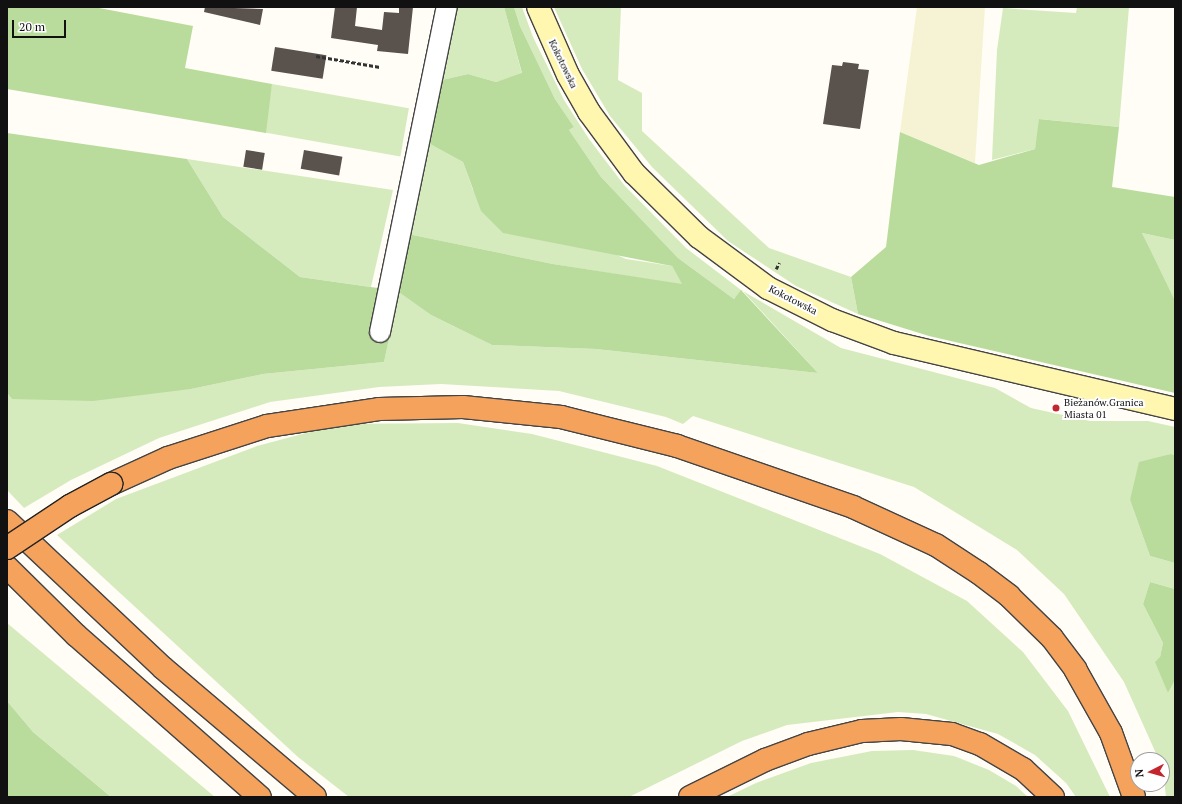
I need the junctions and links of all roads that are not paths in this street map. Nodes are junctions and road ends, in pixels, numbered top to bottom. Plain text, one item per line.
1 (447, 7) edge
2 (538, 7) edge
3 (380, 332) dead end
4 (1175, 409) edge
5 (7, 521) edge
6 (7, 548) edge
7 (7, 567) edge
8 (260, 797) edge
9 (315, 797) edge
10 (690, 797) edge
11 (1052, 797) edge
12 (1134, 797) edge

1 - 3 street
2 - 4 street, Kokotowska
5 - 9 highway
6 - 12 highway, bridge
7 - 8 highway
10 - 11 highway

